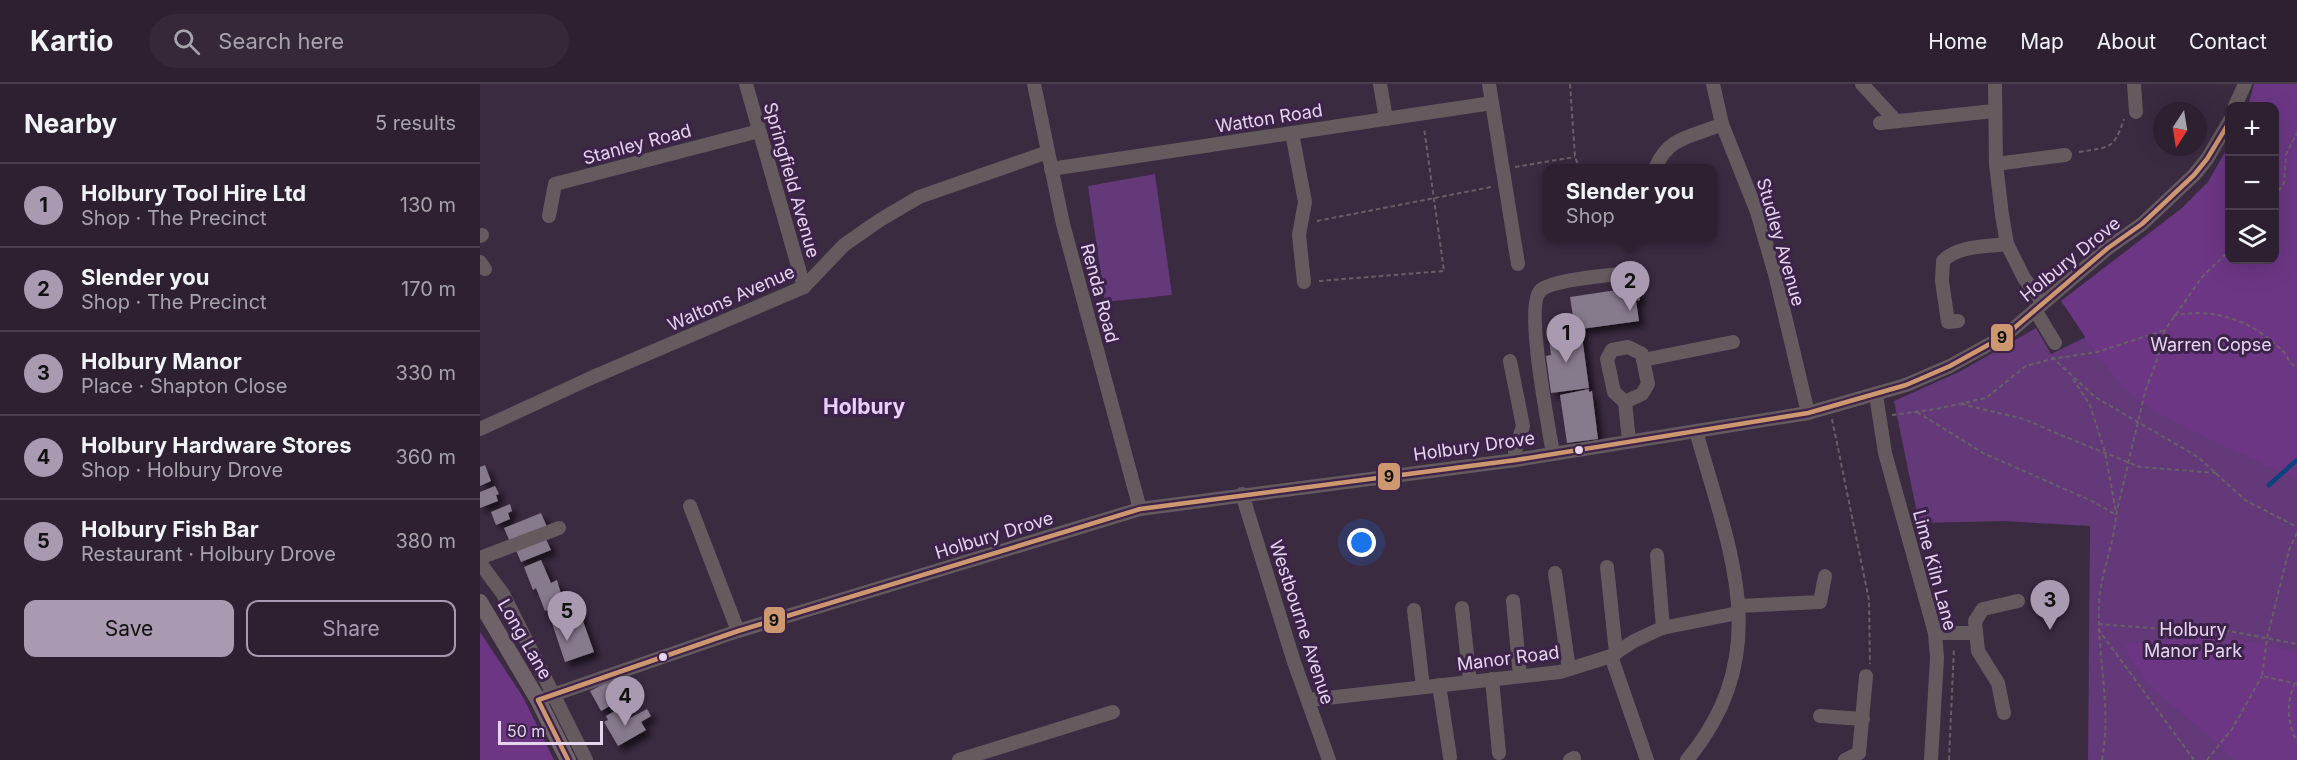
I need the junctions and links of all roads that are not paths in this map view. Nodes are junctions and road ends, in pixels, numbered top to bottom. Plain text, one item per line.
1 (746, 84) edge
2 (1034, 84) edge
3 (1380, 84) edge
4 (1489, 84) edge
5 (1713, 84) edge
6 (1862, 84) edge
7 (1995, 84) edge
8 (2134, 84) edge
9 (2246, 84) edge
10 (2237, 102) edge
11 (1492, 103) junction
12 (1994, 111) junction
13 (2136, 112) road end
14 (1386, 119) junction
15 (1896, 121) junction
16 (1880, 123) dead end
17 (1722, 124) junction
18 (2225, 127) edge
19 (759, 130) junction
20 (1292, 133) junction
21 (1048, 152) junction
22 (2065, 155) road end
23 (1658, 164) edge
24 (1996, 164) junction
25 (1052, 169) junction
26 (549, 216) dead end
27 (2007, 244) junction
28 (1518, 264) dead end
29 (1632, 273) dead end
30 (1304, 282) road end
31 (804, 286) junction
32 (2039, 307) junction
33 (1958, 321) dead end
34 (1733, 342) dead end
35 (2055, 343) dead end
36 (1643, 360) junction
37 (1510, 361) dead end
38 (1876, 395) junction
39 (1625, 402) junction
40 (1808, 413) junction
41 (480, 429) edge
42 (1696, 431) junction
43 (1629, 441) junction
44 (1553, 454) junction
45 (1516, 460) junction
46 (1242, 494) junction
47 (690, 506) dead end
48 (1140, 509) junction
49 (560, 528) dead end
50 (1657, 555) dead end
51 (480, 558) edge
52 (480, 563) edge
53 (1608, 567) dead end
54 (1556, 573) dead end
55 (1825, 576) dead end
56 (1513, 601) dead end
57 (2018, 601) dead end
58 (480, 602) edge
59 (1462, 608) dead end
60 (1414, 610) dead end
61 (1738, 610) junction
62 (1663, 628) junction
63 (738, 631) junction
64 (1935, 633) junction
65 (1976, 633) junction
66 (1613, 654) junction
67 (1569, 669) junction
68 (1520, 676) junction
69 (1866, 676) road end
70 (1492, 680) junction
71 (1470, 682) junction
72 (1439, 685) junction
73 (1423, 687) junction
74 (546, 697) junction
75 (1309, 700) junction
76 (1113, 712) dead end
77 (2004, 713) dead end
78 (1820, 716) dead end
79 (1863, 719) junction
80 (1499, 753) dead end
81 (1000, 754) edge
82 (1450, 757) dead end
83 (1932, 759) edge
84 (568, 760) edge
85 (586, 760) edge
86 (959, 760) edge
87 (1329, 760) edge
88 (1647, 760) edge
89 (1687, 760) edge
90 (1845, 760) edge

1 - 19 street, Springfield Avenue
2 - 21 street, Renda Road
3 - 14 street
4 - 11 street
5 - 17 street, Studley Avenue
6 - 15 street
7 - 12 street
8 - 13 street
9 - 10 street
11 - 14 street, Watton Road
11 - 28 street
12 - 15 street
12 - 24 street
14 - 20 street, Watton Road
15 - 16 street
17 - 23 street
17 - 40 street, Studley Avenue
18 - 32 street, Holbury Drove
19 - 26 street, Stanley Road
19 - 31 street, Springfield Avenue
20 - 25 street, Watton Road
20 - 30 street
21 - 25 street, Renda Road
21 - 31 street, Waltons Avenue
22 - 24 street
24 - 27 street
25 - 48 street, Renda Road
27 - 32 street
27 - 33 street
29 - 44 street
31 - 41 street, Waltons Avenue
32 - 35 street
32 - 38 street, Holbury Drove
34 - 36 street
36 - 39 street
36 - 39 street
37 - 45 street
38 - 40 street, Holbury Drove
38 - 64 street, Lime Kiln Lane
39 - 43 street
40 - 42 street, Holbury Drove
42 - 43 street, Holbury Drove
42 - 61 street
43 - 44 street, Holbury Drove
44 - 45 street, Holbury Drove
45 - 46 street, Holbury Drove
46 - 48 street, Holbury Drove
46 - 75 street, Westbourne Avenue
47 - 63 street
48 - 63 street, Holbury Drove
49 - 51 street
50 - 62 street
52 - 74 street
53 - 66 street
54 - 67 street
55 - 61 street, Manor Road
56 - 68 street
57 - 65 street
58 - 74 main road, Long Lane
59 - 71 street
60 - 73 street
61 - 62 street, Manor Road
61 - 89 street
62 - 66 street, Manor Road
63 - 74 street, Holbury Drove
64 - 65 street
64 - 83 street, Lime Kiln Lane
65 - 77 street
66 - 67 street, Manor Road
66 - 88 street
67 - 68 street, Manor Road
68 - 70 street, Manor Road
69 - 79 street
70 - 71 street, Manor Road
70 - 80 street
71 - 72 street, Manor Road
72 - 73 street, Manor Road
72 - 82 street
73 - 75 street, Manor Road
74 - 84 main road, Long Lane
74 - 85 street
75 - 87 street, Westbourne Avenue
76 - 81 street
78 - 79 street
79 - 90 street
81 - 86 street

